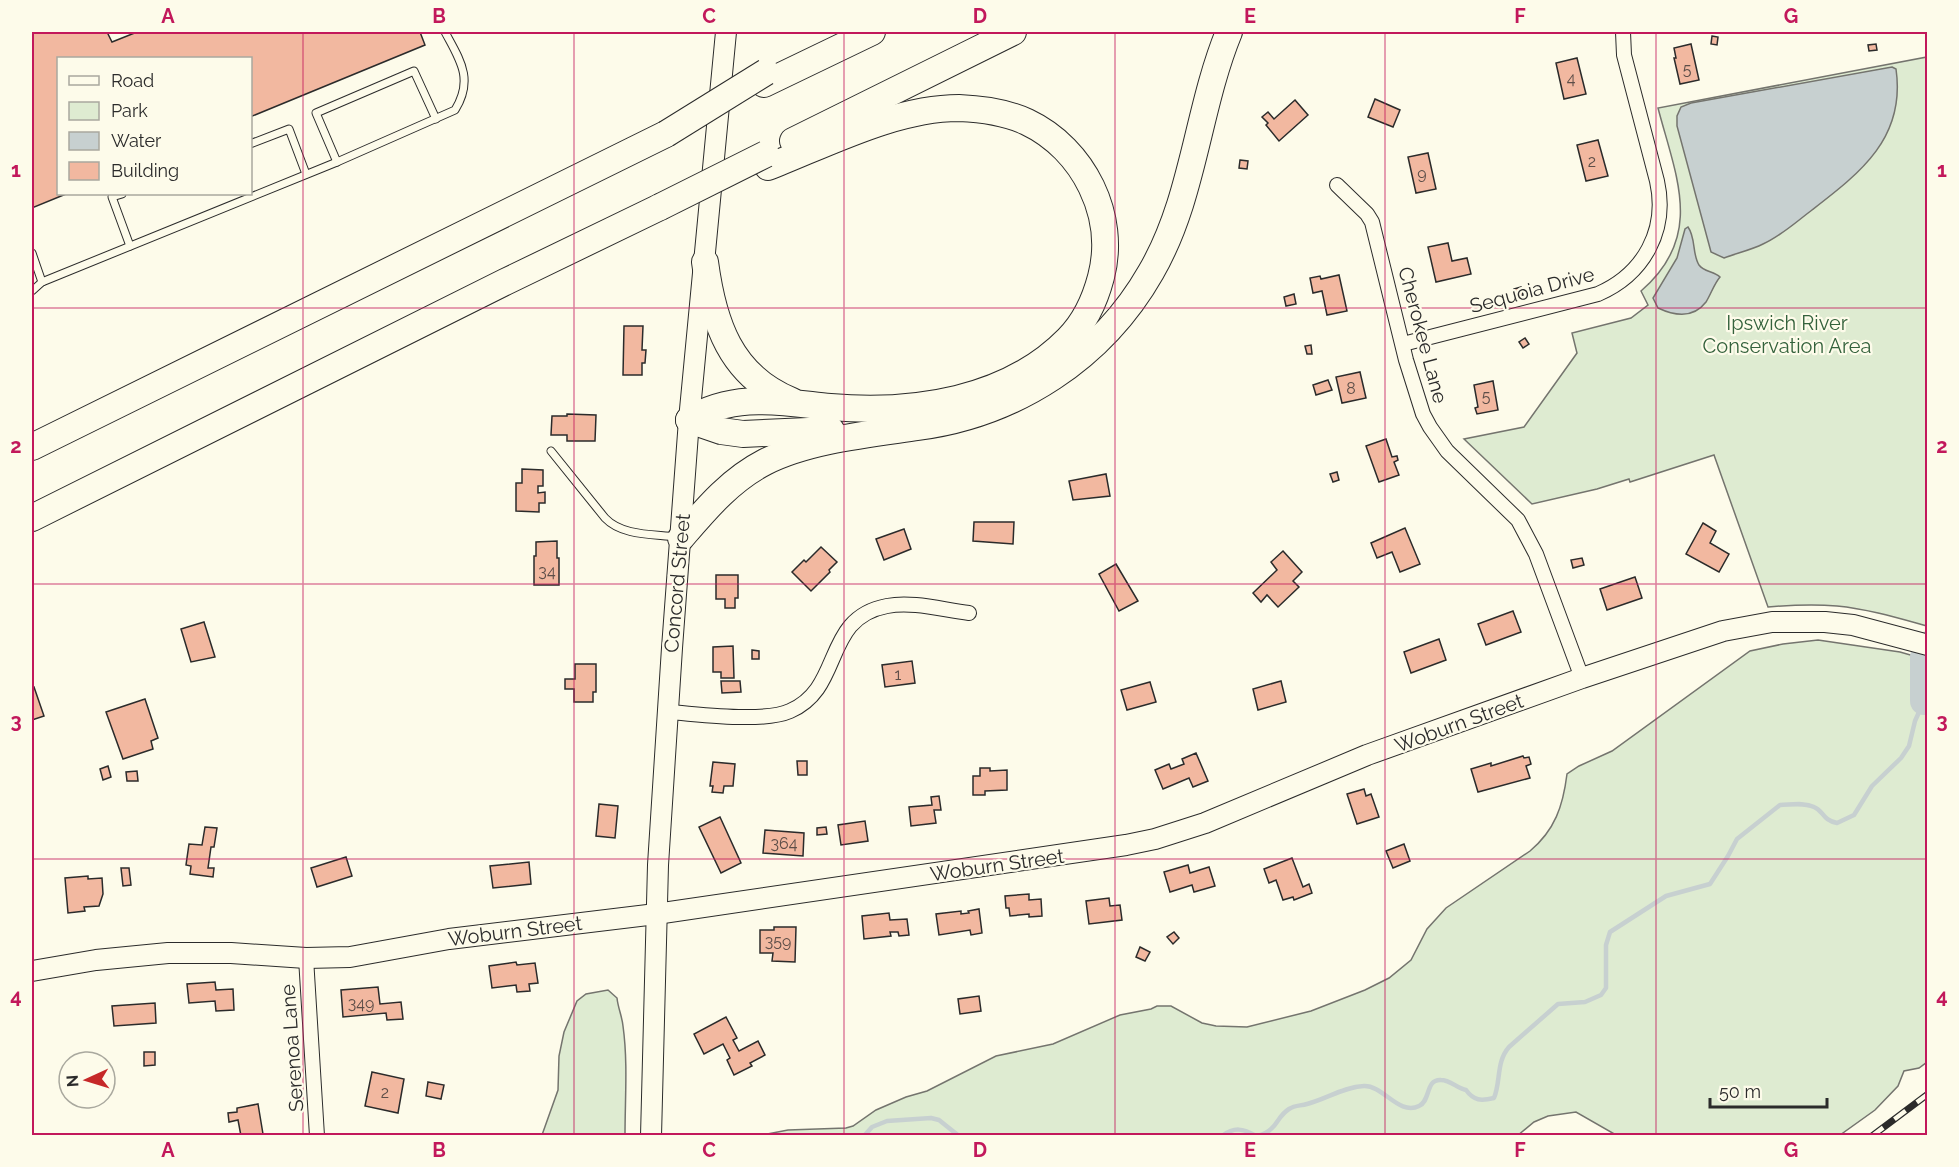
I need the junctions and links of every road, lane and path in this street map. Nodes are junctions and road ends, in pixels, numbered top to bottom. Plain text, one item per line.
1 (445, 32) edge
2 (726, 32) edge
3 (831, 32) edge
4 (872, 32) edge
5 (1013, 32) edge
6 (1229, 32) edge
7 (1623, 32) edge
8 (765, 78) junction
9 (436, 119) junction
10 (252, 143) edge
11 (767, 160) junction
12 (337, 162) junction
13 (306, 174) junction
14 (1337, 184) dead end
15 (119, 195) edge
16 (130, 246) junction
17 (32, 253) edge
18 (705, 262) junction
19 (42, 282) junction
20 (32, 291) edge
21 (1402, 345) junction
22 (795, 402) junction
23 (689, 420) junction
24 (899, 429) junction
25 (32, 447) edge
26 (551, 451) dead end
27 (32, 518) edge
28 (681, 538) junction
29 (969, 613) dead end
30 (1918, 642) edge
31 (1582, 678) junction
32 (668, 712) junction
33 (656, 914) junction
34 (306, 958) junction
35 (32, 971) edge
36 (317, 1136) edge
37 (651, 1136) edge

1 - 9 lane
2 - 18 street, Concord Street
3 - 8 highway
4 - 8 highway
5 - 11 highway
6 - 24 highway
7 - 21 street, Sequoia Drive
8 - 25 highway, bridge
9 - 12 lane
9 - 12 lane
10 - 13 lane
11 - 22 highway
11 - 27 highway, bridge
12 - 13 lane
13 - 16 lane
14 - 21 street, Cherokee Lane
15 - 16 lane
16 - 19 lane
17 - 19 lane
18 - 22 highway
18 - 23 street, Concord Street
19 - 20 lane
21 - 31 street, Cherokee Lane
22 - 23 highway
23 - 24 highway
23 - 28 street, Concord Street
24 - 28 highway
26 - 28 lane
28 - 32 street, Concord Street
29 - 32 street
30 - 31 street, Woburn Street
31 - 33 street, Woburn Street
32 - 33 street, Concord Street
33 - 34 street, Woburn Street
33 - 37 street, Concord Street
34 - 35 street, Woburn Street
34 - 36 street, Serenoa Lane

